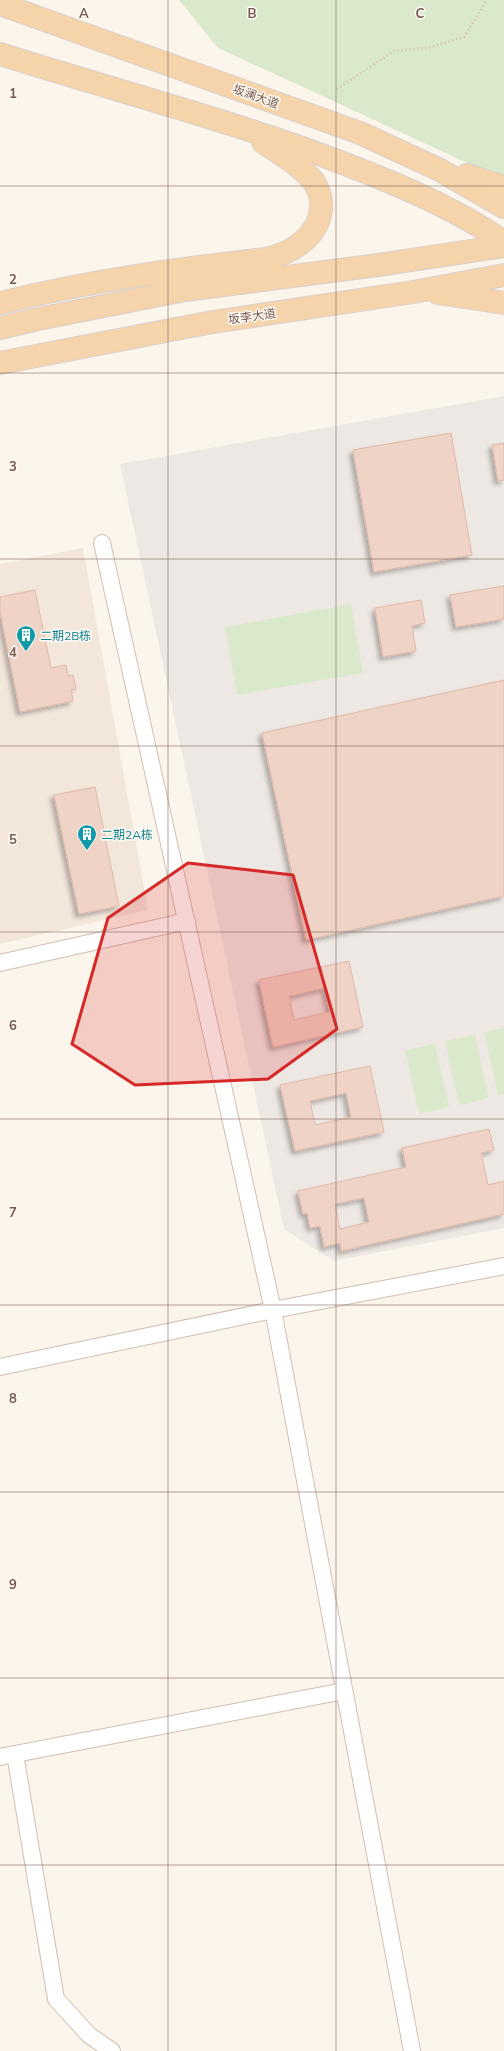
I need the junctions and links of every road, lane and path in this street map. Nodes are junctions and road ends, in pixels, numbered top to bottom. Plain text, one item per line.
1 (487, 0) edge
2 (0, 4) edge
3 (0, 54) edge
4 (337, 89) dead end
5 (240, 127) junction
6 (406, 154) junction
7 (504, 187) edge
8 (504, 207) edge
9 (504, 242) edge
10 (504, 246) edge
11 (504, 275) edge
12 (413, 292) junction
13 (0, 303) edge
14 (504, 303) edge
15 (0, 328) edge
16 (0, 363) edge
17 (102, 543) dead end
18 (187, 921) junction
19 (0, 963) edge
20 (504, 1266) edge
21 (273, 1310) junction
22 (0, 1367) edge
23 (344, 1691) junction
24 (7, 1756) edge
25 (112, 2051) edge
26 (412, 2051) edge

1 - 4 path
2 - 6 main road, 坂澜大道
3 - 5 main road
5 - 9 main road
5 - 13 main road
6 - 7 main road
6 - 8 main road, 坂澜大道
10 - 15 main road
11 - 12 main road, 坂李大道
12 - 14 main road
12 - 16 main road, 坂李大道
17 - 18 street
18 - 19 street
18 - 21 street
20 - 21 street
21 - 22 street
21 - 23 street
23 - 24 street
23 - 26 street
24 - 25 street

